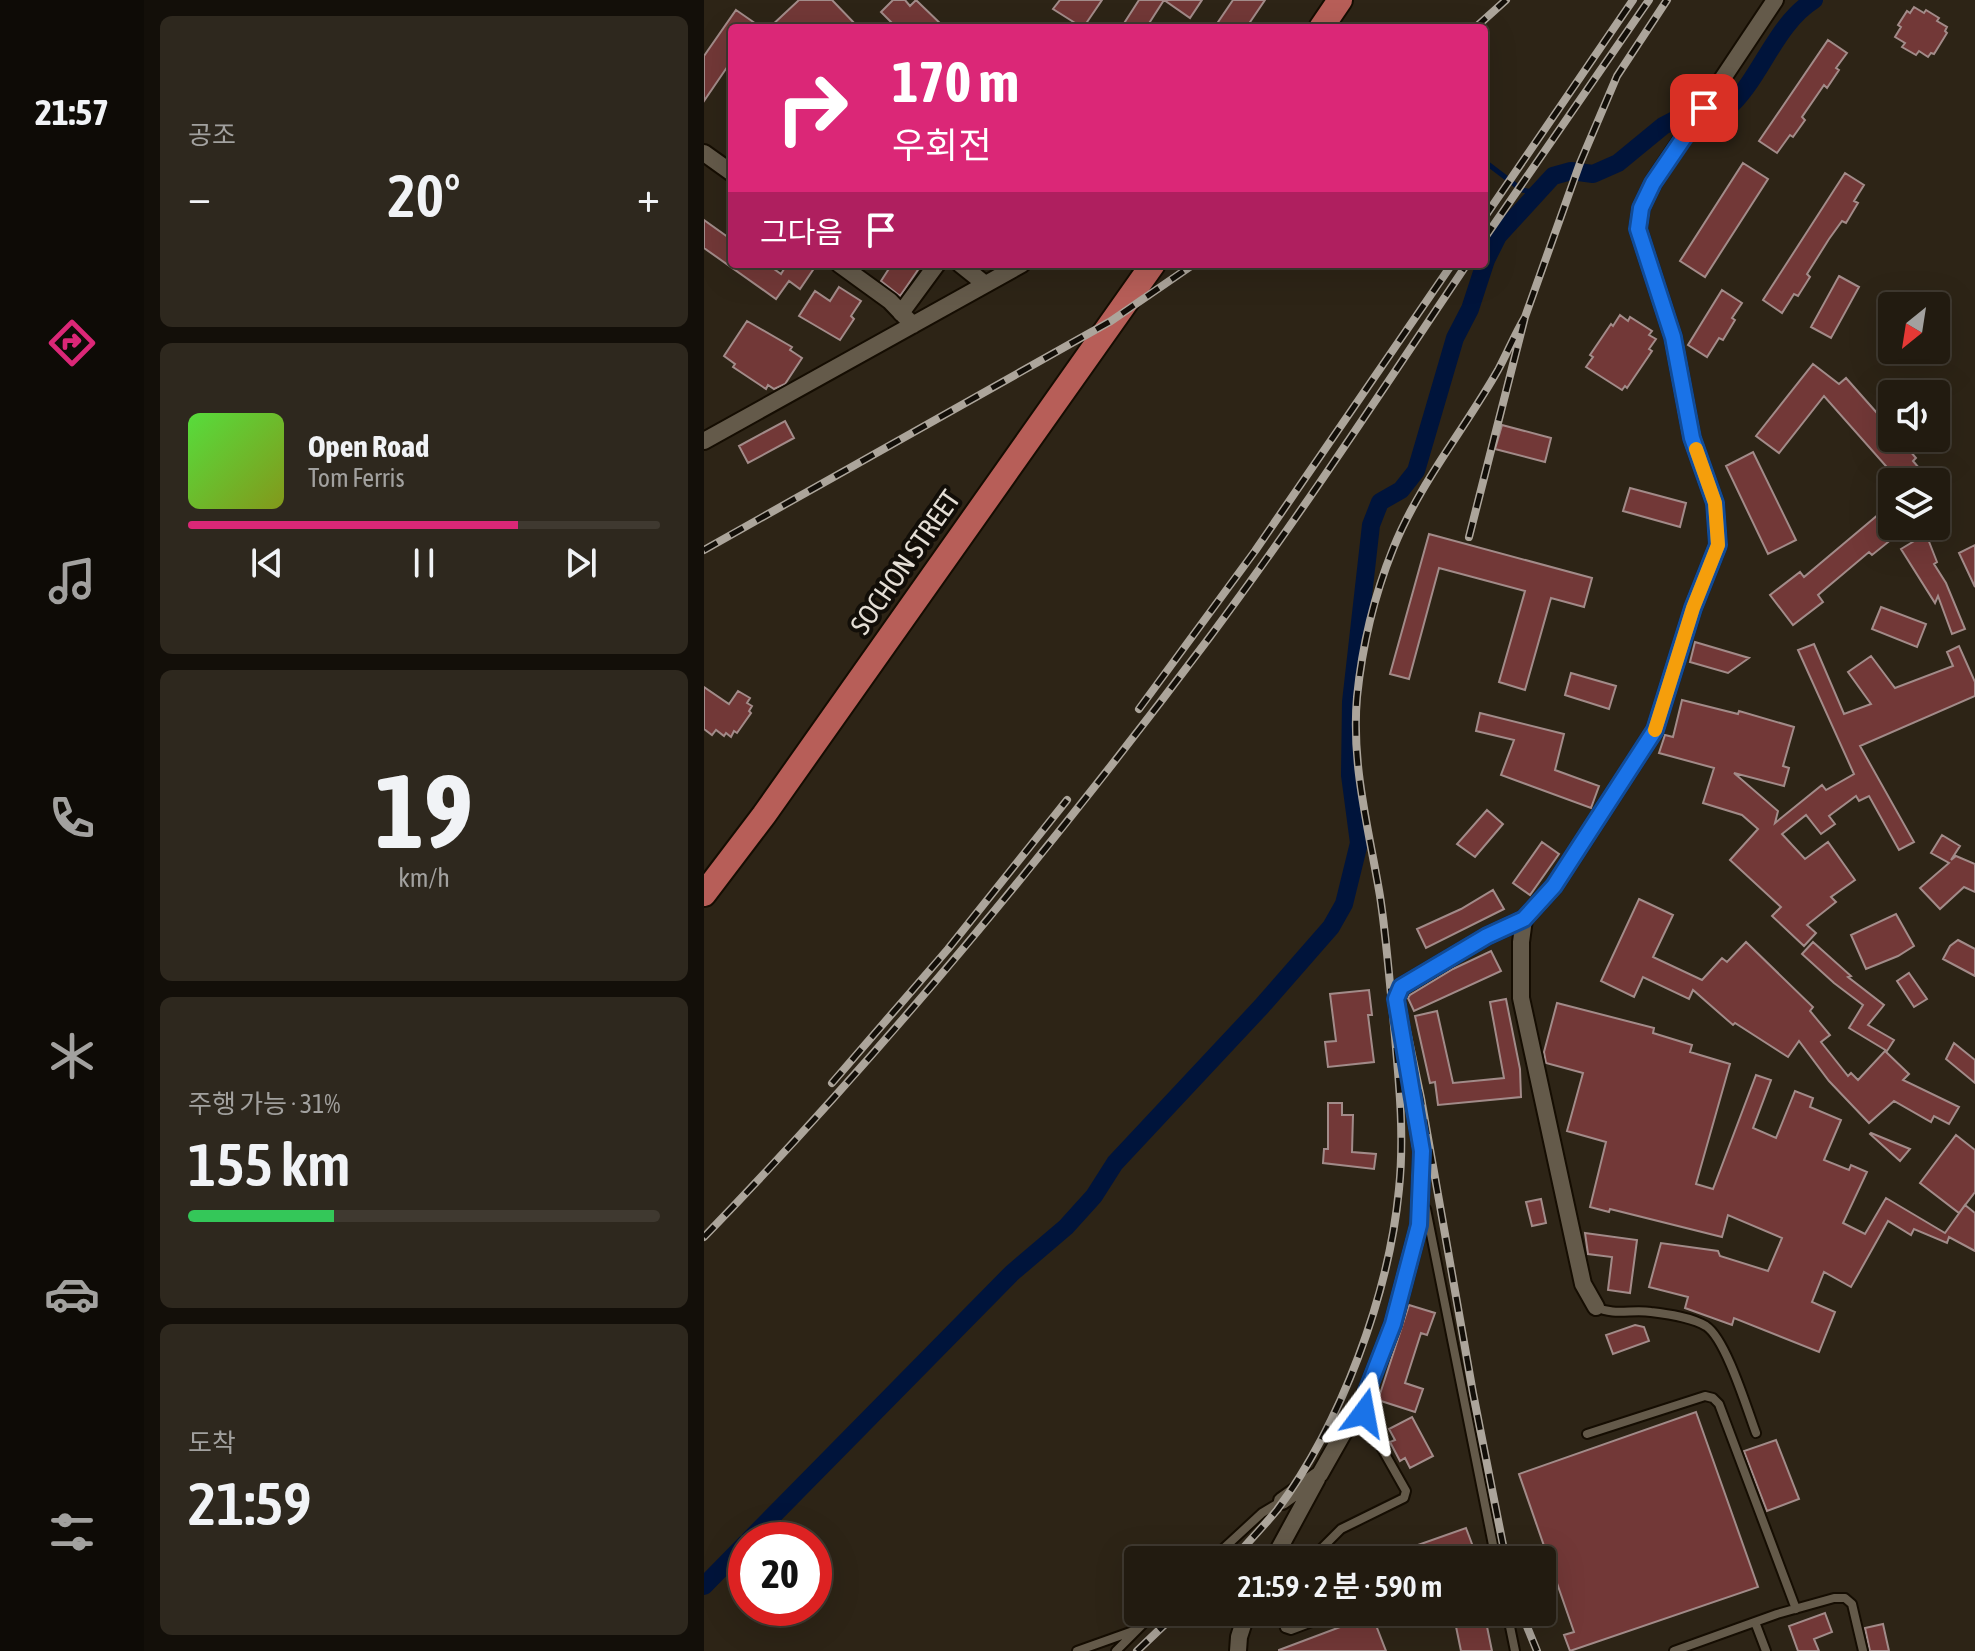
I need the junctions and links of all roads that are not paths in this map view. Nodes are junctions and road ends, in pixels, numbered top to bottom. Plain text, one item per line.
1 (1340, 0) edge
2 (1775, 0) edge
3 (1324, 24) edge
4 (704, 153) edge
5 (728, 170) edge
6 (844, 268) edge
7 (935, 268) edge
8 (968, 268) edge
9 (1015, 268) edge
10 (1150, 268) edge
11 (985, 284) junction
12 (907, 319) junction
13 (704, 441) edge
14 (704, 894) edge
15 (1524, 919) junction
16 (1421, 1184) junction
17 (1596, 1307) joint
18 (1367, 1391) junction
19 (1756, 1433) dead end
20 (1587, 1434) dead end
21 (1320, 1474) junction
22 (1282, 1501) joint
23 (1226, 1546) edge
24 (1281, 1546) edge
25 (1324, 1546) edge
26 (1493, 1546) edge
27 (1796, 1609) junction
28 (1755, 1622) junction
29 (1140, 1626) edge
30 (1243, 1626) edge
31 (1510, 1626) edge
32 (1136, 1630) junction
33 (1077, 1651) edge
34 (1116, 1651) edge
35 (1238, 1651) edge
36 (1515, 1651) edge
37 (1674, 1651) edge
38 (1766, 1651) edge
39 (1863, 1651) edge

1 - 3 main road
2 - 15 street
4 - 5 street
6 - 12 street
7 - 12 street
8 - 11 street
9 - 11 street
10 - 14 main road, SOCHON STREET
11 - 12 street
12 - 13 street
15 - 16 street
15 - 17 street
16 - 18 street
16 - 26 lane
17 - 19 lane
18 - 21 street
18 - 25 lane
20 - 27 lane
21 - 22 street
21 - 24 street
22 - 23 lane
27 - 28 lane
27 - 39 lane
28 - 37 lane
28 - 38 lane
29 - 32 lane
30 - 35 street
31 - 36 lane
32 - 33 lane
32 - 34 lane

